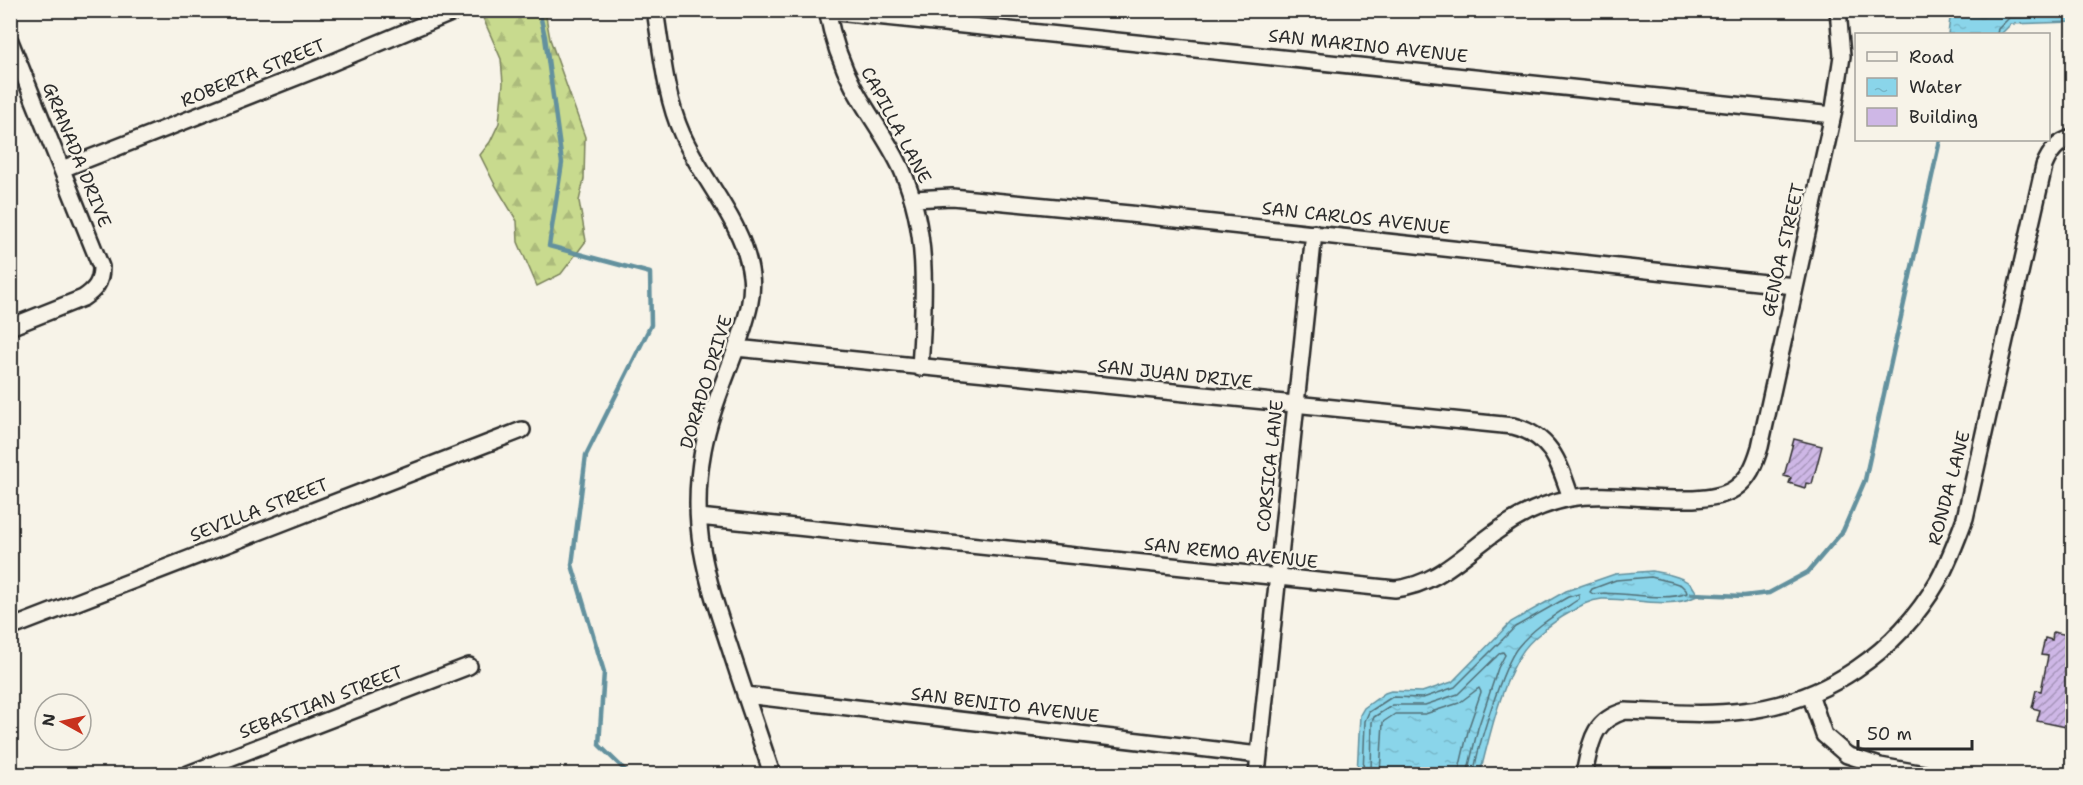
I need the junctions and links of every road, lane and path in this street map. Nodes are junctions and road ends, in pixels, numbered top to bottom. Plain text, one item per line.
1 (458, 10) edge
2 (655, 10) edge
3 (1838, 10) edge
4 (827, 11) edge
5 (11, 46) edge
6 (1833, 114) junction
7 (2066, 141) edge
8 (62, 169) junction
9 (913, 199) junction
10 (1314, 233) junction
11 (1794, 286) junction
12 (10, 327) edge
13 (736, 348) junction
14 (920, 368) junction
15 (1296, 406) junction
16 (522, 430) dead end
17 (1734, 490) joint
18 (1571, 498) junction
19 (699, 517) junction
20 (1278, 578) junction
21 (10, 628) edge
22 (469, 666) dead end
23 (1810, 694) junction
24 (745, 695) junction
25 (1259, 755) junction
26 (188, 774) edge
27 (772, 774) edge
28 (1257, 774) edge
29 (1584, 774) edge
30 (1924, 774) edge

1 - 8 street, ROBERTA STREET
2 - 13 street, DORADO DRIVE
3 - 6 street, GENOA STREET
4 - 6 street, SAN MARINO AVENUE
4 - 9 street, CAPILLA LANE
5 - 8 street, GRANADA DRIVE
6 - 11 street, GENOA STREET
7 - 23 street, RONDA LANE
8 - 12 street, GRANADA DRIVE
9 - 10 street, SAN CARLOS AVENUE
9 - 14 street, CAPILLA LANE
10 - 11 street, SAN CARLOS AVENUE
10 - 15 street, CORSICA LANE
11 - 17 street, GENOA STREET
13 - 14 street, SAN JUAN DRIVE
13 - 19 street, DORADO DRIVE
14 - 15 street, SAN JUAN DRIVE
15 - 18 street, SAN JUAN DRIVE
15 - 20 street, CORSICA LANE
16 - 21 street, SEVILLA STREET
17 - 18 street, SAN REMO AVENUE
18 - 20 street, SAN REMO AVENUE
19 - 20 street, SAN REMO AVENUE
19 - 24 street, DORADO DRIVE
20 - 25 street, CORSICA LANE
22 - 26 street, SEBASTIAN STREET
23 - 29 street, RONDA LANE
23 - 30 street
24 - 25 street, SAN BENITO AVENUE
24 - 27 street, DORADO DRIVE
25 - 28 street, CORSICA LANE

